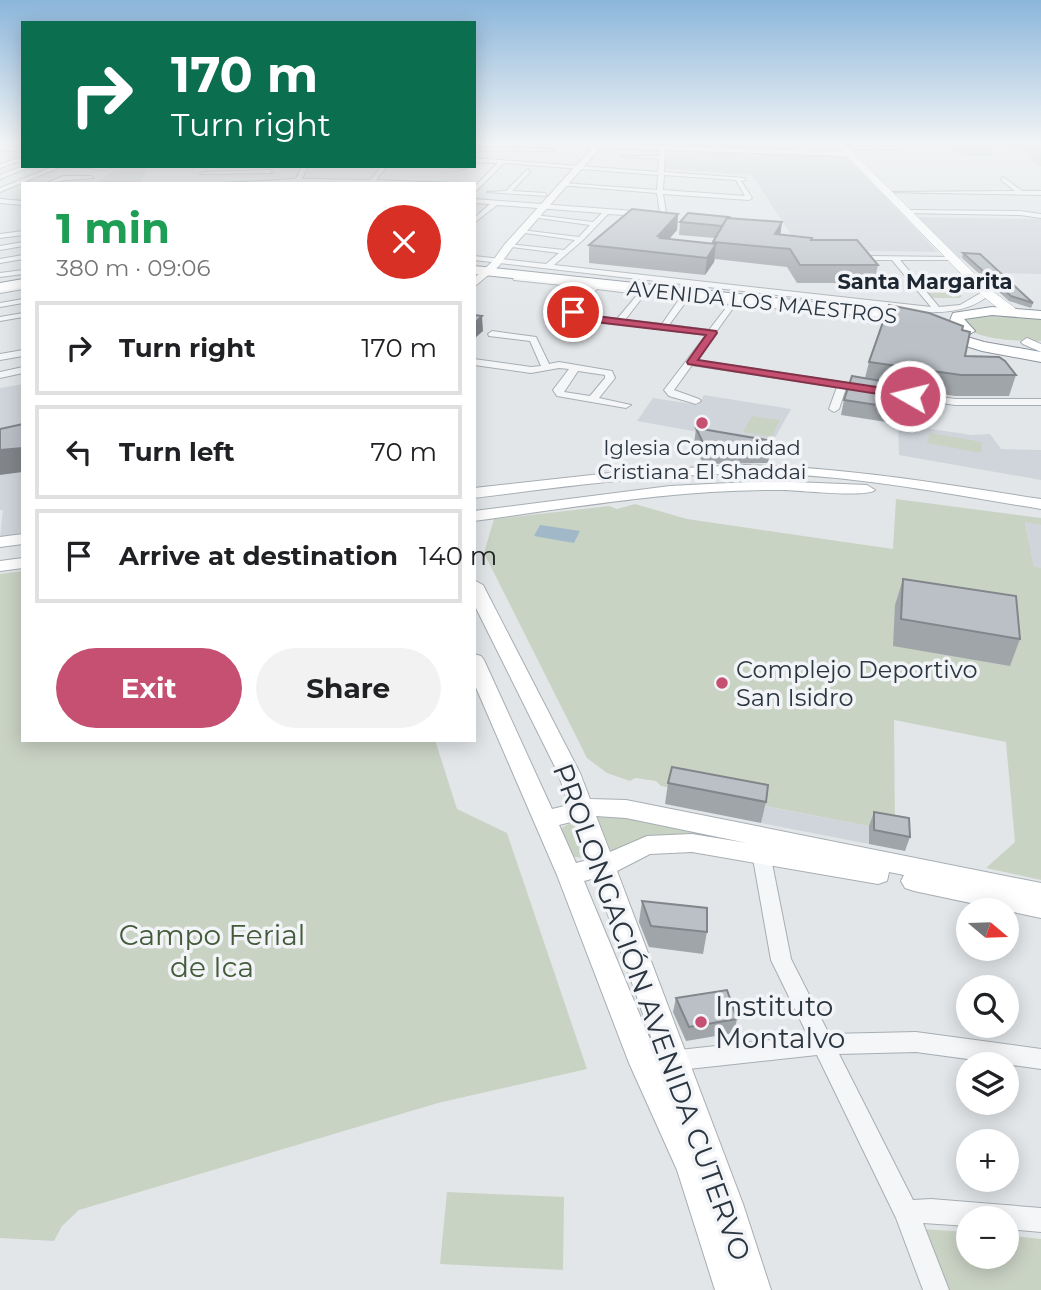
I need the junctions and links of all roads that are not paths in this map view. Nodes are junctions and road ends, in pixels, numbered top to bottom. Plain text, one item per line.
1 (494, 203) edge
2 (514, 203) edge
3 (662, 203) edge
4 (898, 203) edge
5 (924, 203) edge
6 (540, 205) junction
7 (623, 207) dead end
8 (476, 212) edge
9 (483, 212) junction
10 (606, 212) junction
11 (906, 212) junction
12 (941, 212) junction
13 (618, 214) junction
14 (1041, 216) edge
15 (535, 217) junction
16 (476, 219) edge
17 (596, 224) junction
18 (21, 232) edge
19 (521, 232) junction
20 (0, 234) edge
21 (581, 239) junction
22 (21, 244) edge
23 (508, 246) junction
24 (0, 248) edge
25 (565, 252) junction
26 (21, 257) edge
27 (868, 258) edge
28 (894, 258) junction
29 (953, 259) junction
30 (0, 261) edge
31 (484, 265) edge
32 (548, 266) junction
33 (21, 274) edge
34 (0, 277) edge
35 (476, 281) edge
36 (670, 284) junction
37 (20, 286) edge
38 (595, 288) junction
39 (0, 289) edge
40 (688, 289) junction
41 (642, 293) junction
42 (990, 295) junction
43 (749, 299) junction
44 (21, 300) edge
45 (734, 302) junction
46 (0, 305) edge
47 (869, 308) junction
48 (937, 310) junction
49 (1010, 312) junction
50 (964, 314) junction
51 (1041, 315) edge
52 (21, 316) edge
53 (0, 319) edge
54 (619, 322) junction
55 (664, 327) junction
56 (965, 330) junction
57 (712, 333) junction
58 (492, 334) dead end
59 (1036, 344) edge
60 (21, 353) edge
61 (0, 357) edge
62 (1041, 357) edge
63 (476, 362) edge
64 (692, 362) junction
65 (546, 367) junction
66 (576, 367) junction
67 (21, 370) edge
68 (0, 375) edge
69 (842, 386) junction
70 (593, 400) junction
71 (696, 401) dead end
72 (1041, 402) edge
73 (626, 405) dead end
74 (834, 409) dead end
75 (635, 474) junction
76 (594, 479) junction
77 (476, 493) edge
78 (645, 495) junction
79 (603, 499) junction
80 (1003, 503) junction
81 (1041, 504) edge
82 (1041, 512) edge
83 (476, 516) edge
84 (21, 539) edge
85 (0, 542) edge
86 (21, 563) edge
87 (0, 566) edge
88 (476, 589) edge
89 (507, 653) junction
90 (476, 660) edge
91 (476, 665) edge
92 (582, 809) junction
93 (545, 820) junction
94 (763, 845) junction
95 (605, 866) junction
96 (569, 875) junction
97 (1041, 893) edge
98 (1041, 907) edge
99 (824, 1044) junction
100 (1041, 1059) edge
101 (673, 1060) junction
102 (644, 1063) junction
103 (906, 1212) junction
104 (1041, 1220) edge
105 (733, 1290) edge
106 (753, 1290) edge
107 (936, 1290) edge

1 - 9 street
2 - 6 street
3 - 13 street
4 - 11 main road
5 - 12 street
6 - 10 street
6 - 15 street
6 - 31 street
7 - 13 street
8 - 9 street
9 - 16 street
10 - 13 street
10 - 17 street
11 - 12 street
11 - 29 main road
12 - 14 street
15 - 17 street
15 - 19 street
17 - 21 street
18 - 20 street
19 - 21 street
19 - 23 street
21 - 25 street
22 - 24 street
23 - 25 street
23 - 31 street
25 - 32 street
26 - 30 street
27 - 28 street
28 - 29 street
28 - 48 street
29 - 42 main road
31 - 32 street
31 - 35 street
31 - 36 highway, AVENIDA LOS MAESTROS
31 - 38 street
31 - 43 highway, AVENIDA LOS MAESTROS
32 - 40 street
33 - 34 highway
36 - 40 highway
36 - 47 highway, AVENIDA LOS MAESTROS
37 - 39 highway
38 - 41 street
38 - 54 street
40 - 41 street
40 - 45 street
40 - 47 street
40 - 55 street
41 - 54 street
42 - 48 street
42 - 49 main road
42 - 51 main road
43 - 45 street
43 - 47 highway, AVENIDA LOS MAESTROS
44 - 46 street
45 - 47 street
45 - 57 street
47 - 48 street
47 - 50 highway, AVENIDA LOS MAESTROS
47 - 56 highway, AVENIDA LOS MAESTROS
47 - 62 highway
49 - 50 highway, AVENIDA LOS MAESTROS
49 - 51 highway, AVENIDA LOS MAESTROS
50 - 56 highway
52 - 53 street
54 - 55 street
55 - 57 street
56 - 59 highway, AVENIDA LOS MAESTROS
57 - 64 street
58 - 65 street
60 - 61 street
63 - 65 street
64 - 69 street
64 - 71 street
65 - 66 street
66 - 70 street
66 - 70 street
67 - 68 street
69 - 72 street
69 - 74 street
70 - 73 street
75 - 76 street
75 - 78 street
75 - 80 street
76 - 77 street
76 - 79 street
78 - 79 street
78 - 80 street
79 - 83 street
80 - 81 street
80 - 82 street
84 - 85 street
86 - 87 street
88 - 89 street, PROLONGACIÓN AVENIDA CUTERVO
89 - 90 street
89 - 92 street, PROLONGACIÓN AVENIDA CUTERVO
91 - 93 street, PROLONGACIÓN AVENIDA CUTERVO
92 - 93 street
92 - 94 street
92 - 95 street, PROLONGACIÓN AVENIDA CUTERVO
93 - 96 street, PROLONGACIÓN AVENIDA CUTERVO
94 - 95 street
94 - 97 street
94 - 98 street
94 - 99 street
95 - 96 street
95 - 101 street, PROLONGACIÓN AVENIDA CUTERVO
96 - 102 street, PROLONGACIÓN AVENIDA CUTERVO
99 - 100 street
99 - 101 street
99 - 103 street
101 - 102 street
101 - 106 street, PROLONGACIÓN AVENIDA CUTERVO
102 - 105 street, PROLONGACIÓN AVENIDA CUTERVO
103 - 104 street
103 - 107 street

